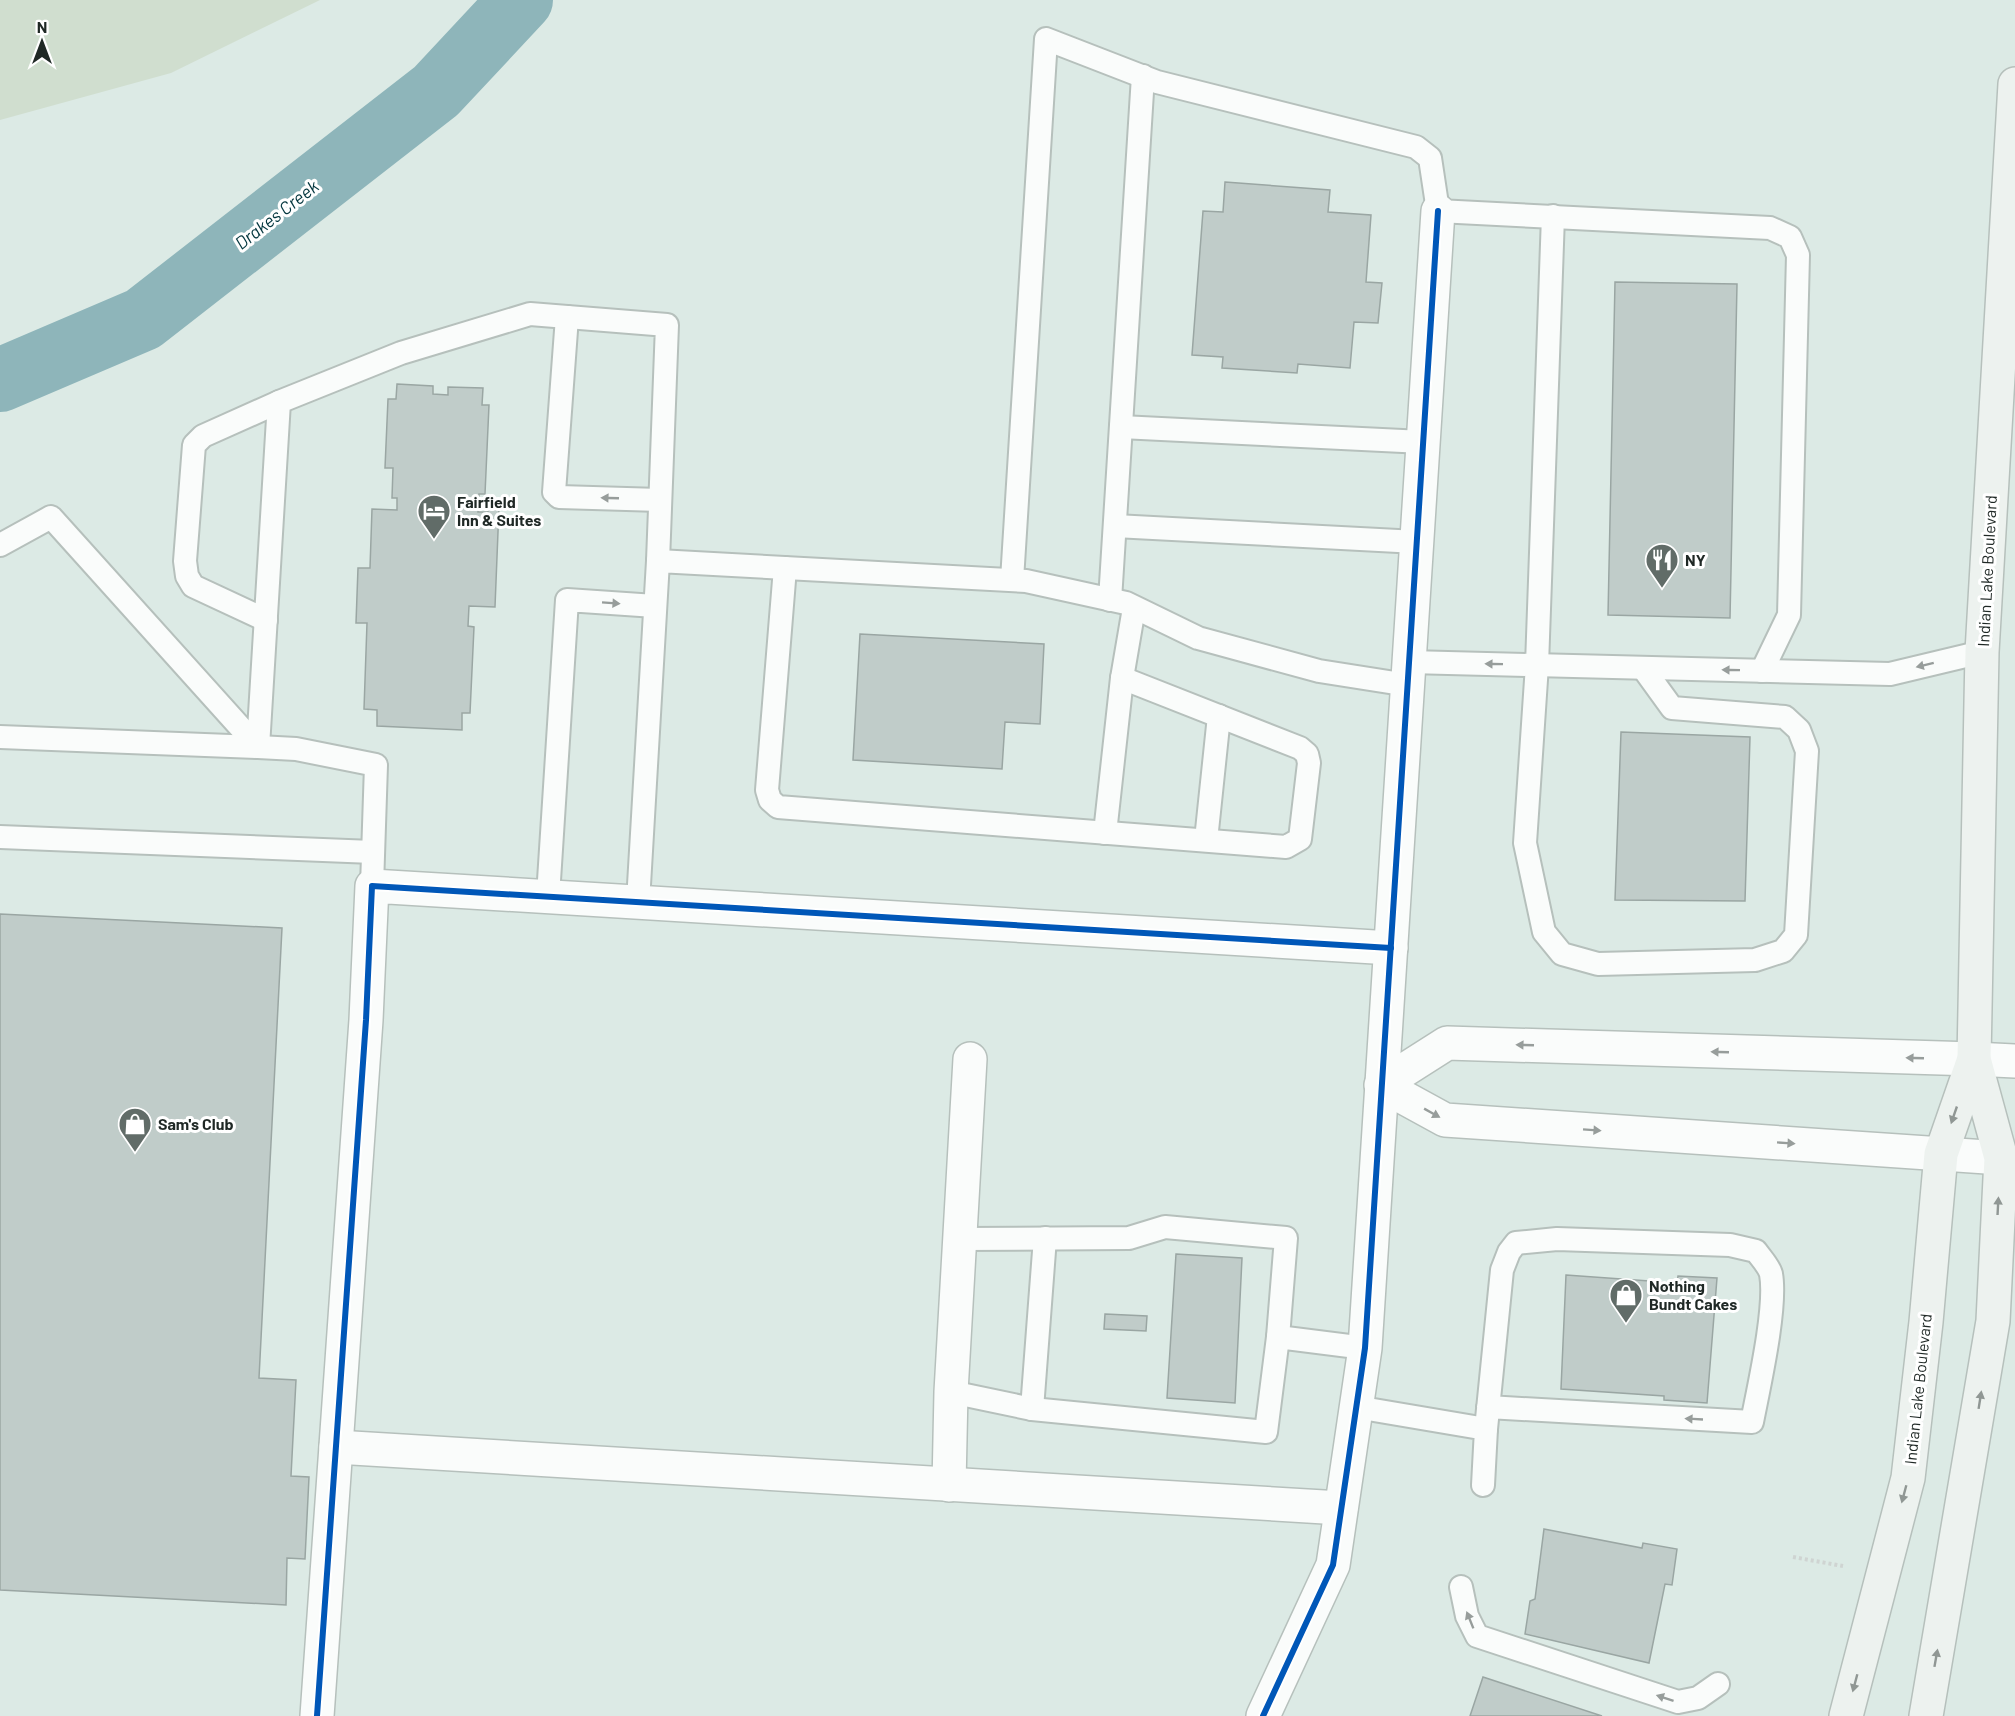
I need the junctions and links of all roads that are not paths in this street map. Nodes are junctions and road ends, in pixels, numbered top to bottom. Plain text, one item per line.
1 (1143, 76) junction
2 (2015, 84) edge
3 (1438, 211) junction
4 (1552, 216) junction
5 (567, 317) junction
6 (279, 402) junction
7 (1121, 427) junction
8 (1423, 442) junction
9 (660, 500) junction
10 (1115, 526) junction
11 (1417, 542) junction
12 (0, 545) edge
13 (658, 561) junction
14 (785, 568) junction
15 (1012, 580) junction
16 (1110, 600) junction
17 (655, 606) junction
18 (1134, 608) junction
19 (266, 620) junction
20 (1982, 652) junction
21 (1537, 666) junction
22 (1643, 668) junction
23 (1762, 671) junction
24 (1408, 674) junction
25 (1122, 678) junction
26 (1219, 716) junction
27 (0, 737) edge
28 (258, 747) junction
29 (1105, 832) junction
30 (0, 837) edge
31 (1206, 840) junction
32 (373, 852) junction
33 (372, 886) junction
34 (548, 897) junction
35 (638, 902) junction
36 (1391, 948) junction
37 (970, 1059) dead end
38 (1974, 1059) junction
39 (2015, 1061) edge
40 (1381, 1085) junction
41 (1941, 1154) junction
42 (2008, 1158) edge
43 (962, 1239) junction
44 (1045, 1239) junction
45 (1278, 1337) junction
46 (1365, 1348) junction
47 (951, 1392) junction
48 (1356, 1407) junction
49 (1032, 1409) junction
50 (1487, 1418) junction
51 (336, 1447) junction
52 (949, 1485) junction
53 (1483, 1485) dead end
54 (1341, 1508) junction
55 (1461, 1587) dead end
56 (1718, 1684) dead end
57 (317, 1716) edge
58 (1263, 1716) edge
59 (1846, 1716) edge
60 (1926, 1716) edge

1 - 3 lane
1 - 7 lane
1 - 15 lane
2 - 20 main road, Indian Lake Boulevard
3 - 4 lane
3 - 8 street
4 - 21 lane
4 - 23 lane
5 - 6 lane
5 - 9 lane
9 -> 5 lane
6 - 19 lane
6 - 19 lane
7 - 8 lane
7 - 10 lane
8 - 11 street
9 - 13 lane
10 - 11 lane
10 - 16 lane
11 - 24 street
12 - 28 lane
13 - 14 lane
13 - 17 lane
14 - 15 lane
14 - 29 lane
15 - 16 lane
16 - 18 lane
34 -> 17 lane
17 - 35 lane
18 - 24 lane
18 - 25 lane
19 - 28 lane
20 -> 23 lane
20 - 38 main road, Indian Lake Boulevard
21 - 22 lane
21 - 22 lane
21 -> 24 lane
23 -> 22 lane
24 - 36 street
25 - 26 lane
25 - 29 lane
26 - 31 lane
26 - 31 lane
27 - 28 lane
28 - 32 lane
29 - 31 lane
30 - 32 lane
32 - 33 lane
33 - 34 street
33 - 51 street
34 - 35 street
35 - 36 street
36 - 40 street
37 - 43 street
38 - 39 street
38 -> 40 street
38 -> 41 main road, Indian Lake Boulevard
38 - 42 main road, Indian Lake Boulevard
40 -> 41 street
40 - 46 street
41 - 42 street
41 -> 59 main road, Indian Lake Boulevard
60 -> 42 main road, Indian Lake Boulevard
43 - 44 lane
43 - 47 street
44 - 45 lane
44 - 49 lane
45 - 46 lane
45 - 49 lane
46 - 48 street
47 - 49 lane
47 - 52 street
48 - 50 lane
48 - 54 street
50 -> 50 lane
50 - 53 lane
51 - 52 street
51 - 57 street
52 - 54 street
54 - 58 street
56 -> 55 lane

